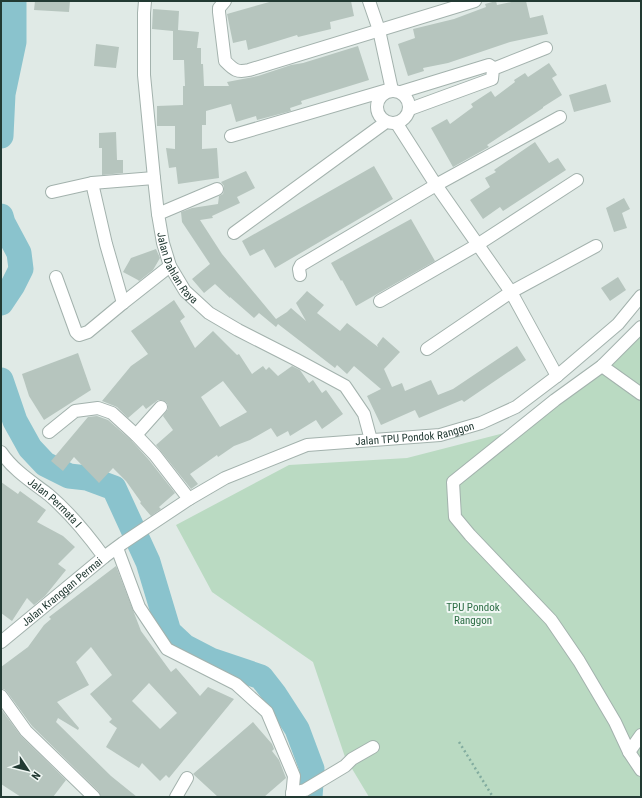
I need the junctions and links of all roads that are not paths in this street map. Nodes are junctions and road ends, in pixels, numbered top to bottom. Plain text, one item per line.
1 (145, 1) edge
2 (225, 1) edge
3 (369, 1) edge
4 (475, 1) edge
5 (379, 30) junction
6 (546, 48) dead end
7 (493, 69) junction
8 (395, 90) junction
9 (410, 109) junction
10 (560, 117) dead end
11 (392, 123) junction
12 (231, 136) dead end
13 (154, 178) junction
14 (577, 180) dead end
15 (92, 183) junction
16 (436, 186) junction
17 (217, 188) dead end
18 (52, 192) dead end
19 (158, 214) junction
20 (234, 233) dead end
21 (477, 245) junction
22 (596, 246) dead end
23 (170, 266) junction
24 (300, 275) dead end
25 (56, 277) dead end
26 (511, 292) junction
27 (641, 296) edge
28 (380, 301) dead end
29 (123, 303) junction
30 (641, 327) edge
31 (427, 349) dead end
32 (602, 366) junction
33 (557, 376) junction
34 (641, 394) edge
35 (161, 407) dead end
36 (49, 432) dead end
37 (136, 435) junction
38 (371, 440) junction
39 (1, 452) edge
40 (189, 499) junction
41 (160, 518) joint
42 (120, 545) junction
43 (104, 557) junction
44 (1, 642) edge
45 (1, 696) edge
46 (641, 735) edge
47 (372, 747) dead end
48 (629, 752) junction
49 (641, 770) edge
50 (187, 778) dead end
51 (88, 795) edge
52 (292, 795) edge
53 (176, 797) edge

1 - 13 street, Jalan Dahlan Raya
2 - 5 street
3 - 5 street
4 - 5 street
5 - 8 street
6 - 7 street
7 - 8 street
7 - 9 street
8 - 9 street
8 - 11 street
8 - 12 street
9 - 11 street
10 - 16 street
11 - 16 street
11 - 20 street
13 - 15 street
13 - 19 street, Jalan Dahlan Raya
14 - 21 street
15 - 18 street
15 - 29 street
16 - 21 street
16 - 24 street
17 - 19 street
19 - 23 street, Jalan Dahlan Raya
21 - 26 street
21 - 28 street
22 - 26 street
23 - 29 street
23 - 38 street, Jalan Dahlan Raya
25 - 29 street
26 - 31 street
26 - 33 street
27 - 33 street, Jalan TPU Pondok Ranggon
30 - 32 street
32 - 34 street
32 - 48 street
33 - 38 street, Jalan TPU Pondok Ranggon
35 - 37 street
36 - 37 street
37 - 40 street
38 - 40 street, Jalan TPU Pondok Ranggon
39 - 43 street, Jalan Permata I
40 - 41 street, Jalan TPU Pondok Ranggon
41 - 42 street, Jalan Kranggan Permai
42 - 43 street, Jalan Kranggan Permai
42 - 52 street
43 - 44 street, Jalan Kranggan Permai
45 - 51 street
46 - 48 street
47 - 52 street
48 - 49 street
50 - 53 street

